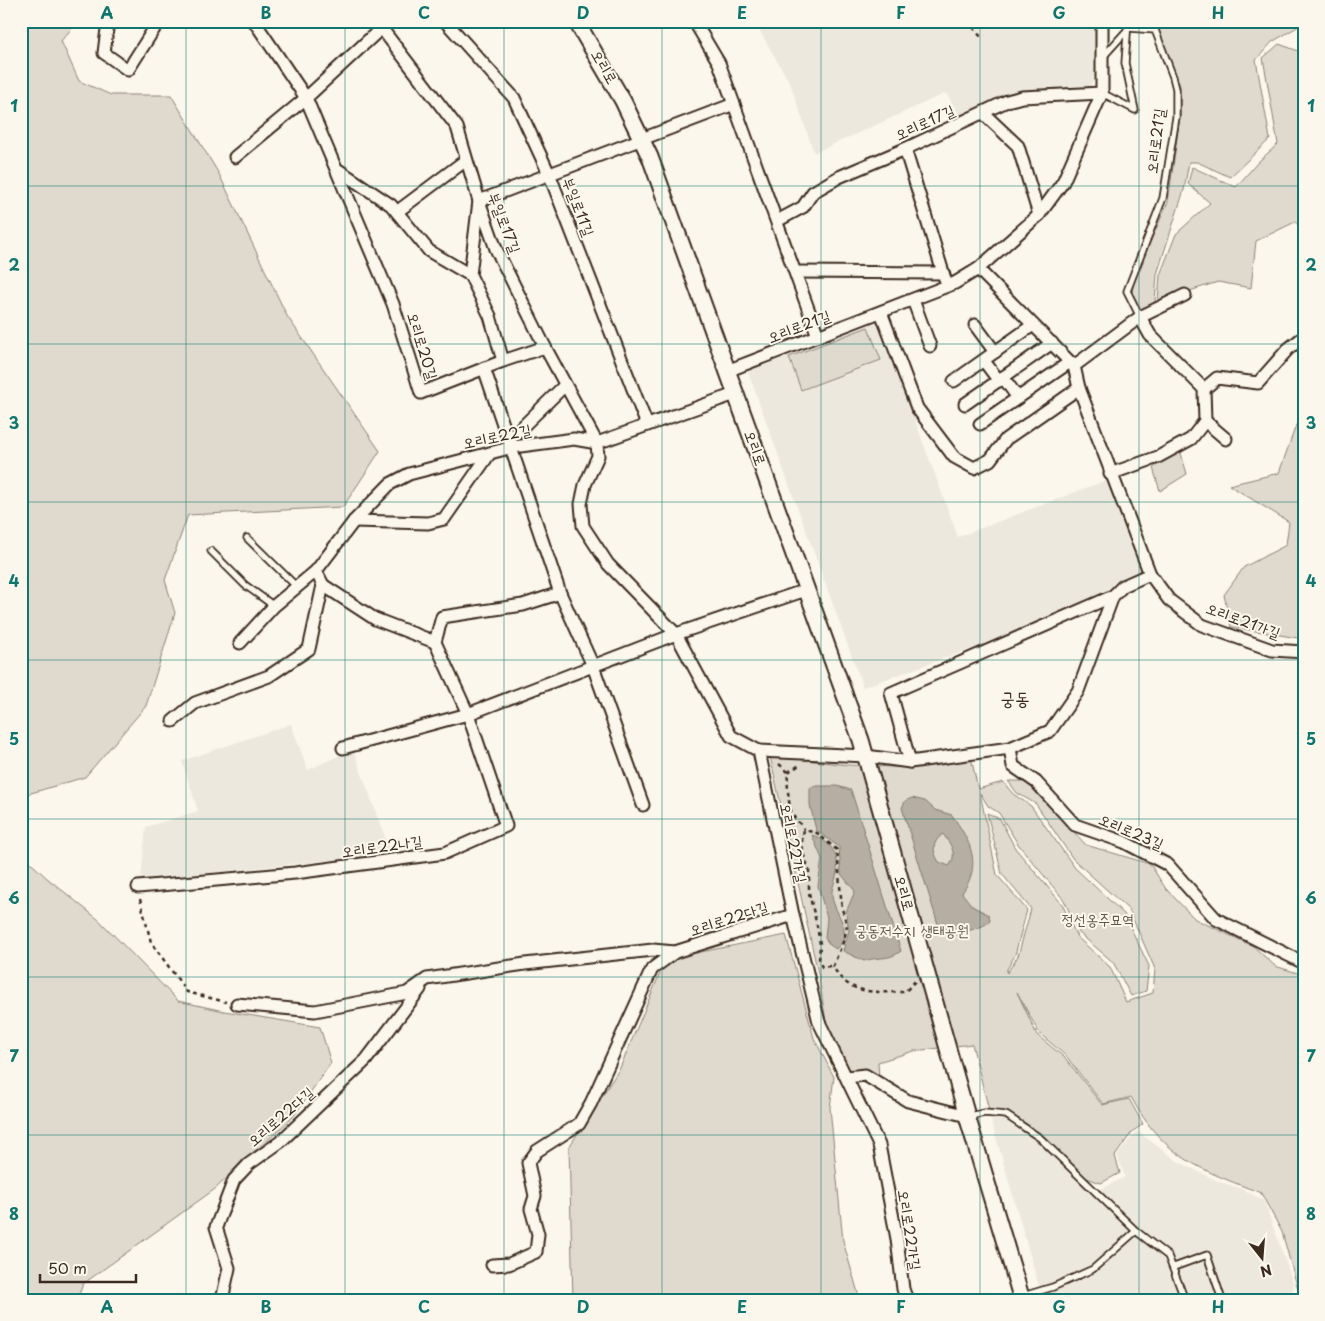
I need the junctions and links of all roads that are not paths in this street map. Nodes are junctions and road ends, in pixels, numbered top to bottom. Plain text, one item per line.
1 (108, 21) edge
2 (159, 21) edge
3 (254, 21) edge
4 (445, 21) edge
5 (576, 21) edge
6 (694, 21) edge
7 (1102, 21) edge
8 (382, 23) edge
9 (1129, 24) edge
10 (1101, 59) junction
11 (1102, 93) junction
12 (306, 98) junction
13 (734, 104) junction
14 (983, 113) junction
15 (642, 141) junction
16 (905, 149) junction
17 (235, 157) dead end
18 (466, 160) junction
19 (337, 169) junction
20 (550, 176) junction
21 (479, 202) junction
22 (398, 211) junction
23 (1039, 215) junction
24 (777, 221) junction
25 (978, 269) junction
26 (796, 272) junction
27 (942, 274) junction
28 (470, 275) junction
29 (948, 287) junction
30 (1185, 295) dead end
31 (913, 300) junction
32 (881, 312) junction
33 (1140, 317) junction
34 (975, 325) dead end
35 (1033, 325) junction
36 (818, 336) junction
37 (1301, 339) dead end
38 (1052, 343) junction
39 (930, 346) dead end
40 (544, 347) junction
41 (995, 352) junction
42 (503, 360) junction
43 (984, 361) junction
44 (1072, 364) junction
45 (484, 368) junction
46 (727, 371) junction
47 (1001, 379) junction
48 (954, 382) dead end
49 (565, 386) junction
50 (1079, 388) junction
51 (1204, 389) junction
52 (735, 394) junction
53 (1018, 398) junction
54 (965, 404) dead end
55 (1205, 421) junction
56 (980, 424) dead end
57 (647, 425) junction
58 (1226, 440) dead end
59 (511, 443) junction
60 (596, 443) junction
61 (490, 453) junction
62 (1110, 474) junction
63 (354, 521) junction
64 (247, 538) dead end
65 (211, 550) dead end
66 (316, 570) junction
67 (1150, 574) junction
68 (323, 585) junction
69 (296, 586) junction
70 (806, 590) junction
71 (560, 593) junction
72 (1113, 596) junction
73 (274, 606) junction
74 (676, 634) junction
75 (240, 642) dead end
76 (435, 642) junction
77 (1304, 652) edge
78 (593, 666) junction
79 (468, 714) junction
80 (173, 721) dead end
81 (343, 748) dead end
82 (1010, 748) junction
83 (758, 751) junction
84 (866, 756) junction
85 (910, 762) junction
86 (643, 805) dead end
87 (138, 888) road end
88 (793, 914) junction
89 (675, 952) junction
90 (1304, 963) edge
91 (427, 980) junction
92 (237, 1004) road end
93 (847, 1077) junction
94 (967, 1116) junction
95 (1136, 1231) junction
96 (492, 1265) dead end
97 (1174, 1267) junction
98 (1021, 1298) edge
99 (222, 1300) edge
100 (907, 1300) edge
101 (1185, 1300) edge
102 (1222, 1300) edge

1 - 2 street
3 - 12 street
4 - 20 street, 부일로11길
5 - 15 main road, 오리로
6 - 13 street
7 - 10 street, 오리로21길
8 - 12 street
8 - 18 street, 부일로17길
9 - 10 lane
9 - 11 lane
9 - 33 lane, 오리로21길
10 - 11 street, 오리로21길
11 - 14 street, 오리로17길
11 - 23 street, 오리로21길
12 - 17 street
12 - 19 street, 오리로20길
13 - 15 street
13 - 24 street
14 - 16 street, 오리로17길
14 - 23 street
15 - 20 street
15 - 46 main road, 오리로
16 - 24 street, 오리로17길
16 - 27 street
18 - 21 street, 부일로17길
18 - 22 street
19 - 22 street
19 - 45 street, 오리로20길
20 - 21 street
20 - 57 street, 부일로11길
21 - 28 street
21 - 40 street, 부일로17길
22 - 28 street
23 - 25 street, 오리로21길
24 - 26 street
25 - 29 street, 오리로21길
25 - 35 street
26 - 27 street
26 - 36 street
27 - 29 street
28 - 42 street
29 - 31 street, 오리로21길
30 - 33 street
31 - 32 street, 오리로21길
31 - 39 street
32 - 36 street, 오리로21길
32 - 50 street
33 - 44 street
33 - 51 street
34 - 41 street
35 - 38 street
35 - 41 street
36 - 46 street, 오리로21길
37 - 51 street
38 - 44 street
38 - 47 street
40 - 42 street, 오리로20길
40 - 49 street, 부일로17길
41 - 43 street
42 - 45 street, 오리로20길
43 - 47 street
43 - 48 street
44 - 50 street, 오리로21가길
44 - 53 street
45 - 59 street
46 - 52 main road, 오리로
47 - 53 street
47 - 54 street
49 - 59 street
49 - 60 street, 부일로17길
50 - 62 street, 오리로21가길
51 - 55 street
52 - 57 street, 오리로22길
52 - 70 main road, 오리로
53 - 56 street
55 - 58 street
55 - 62 street
57 - 60 street, 오리로22길
59 - 60 street, 오리로22길
59 - 61 street, 오리로22길
59 - 71 street
60 - 74 street
61 - 63 street, 오리로22길
61 - 63 street
62 - 67 street, 오리로21가길
63 - 66 street, 오리로22길
64 - 69 lane
65 - 73 lane
66 - 68 street
66 - 69 street, 오리로22길
67 - 72 street
67 - 77 street, 오리로21가길
68 - 76 street
68 - 80 street
69 - 73 street, 오리로22길
70 - 74 street
70 - 84 main road, 오리로
71 - 76 street
71 - 78 street
72 - 82 street
72 - 85 street
73 - 75 street, 오리로22길
74 - 78 street
74 - 83 street
76 - 79 street, 오리로22나길
78 - 79 street
78 - 86 street
79 - 81 street
79 - 87 street, 오리로22나길
82 - 85 street
82 - 90 street, 오리로23길
83 - 84 street
83 - 88 street, 오리로22가길
84 - 85 street
84 - 94 main road, 오리로
88 - 89 street, 오리로22다길
88 - 93 street, 오리로22가길
89 - 91 street, 오리로22다길
89 - 96 street, 오리로22다길
91 - 92 street, 오리로22다길
91 - 99 street, 오리로22다길
93 - 94 street
93 - 100 street, 오리로22가길
94 - 95 lane
94 - 98 main road, 오리로
95 - 97 lane
95 - 98 lane
97 - 101 lane
97 - 102 lane

